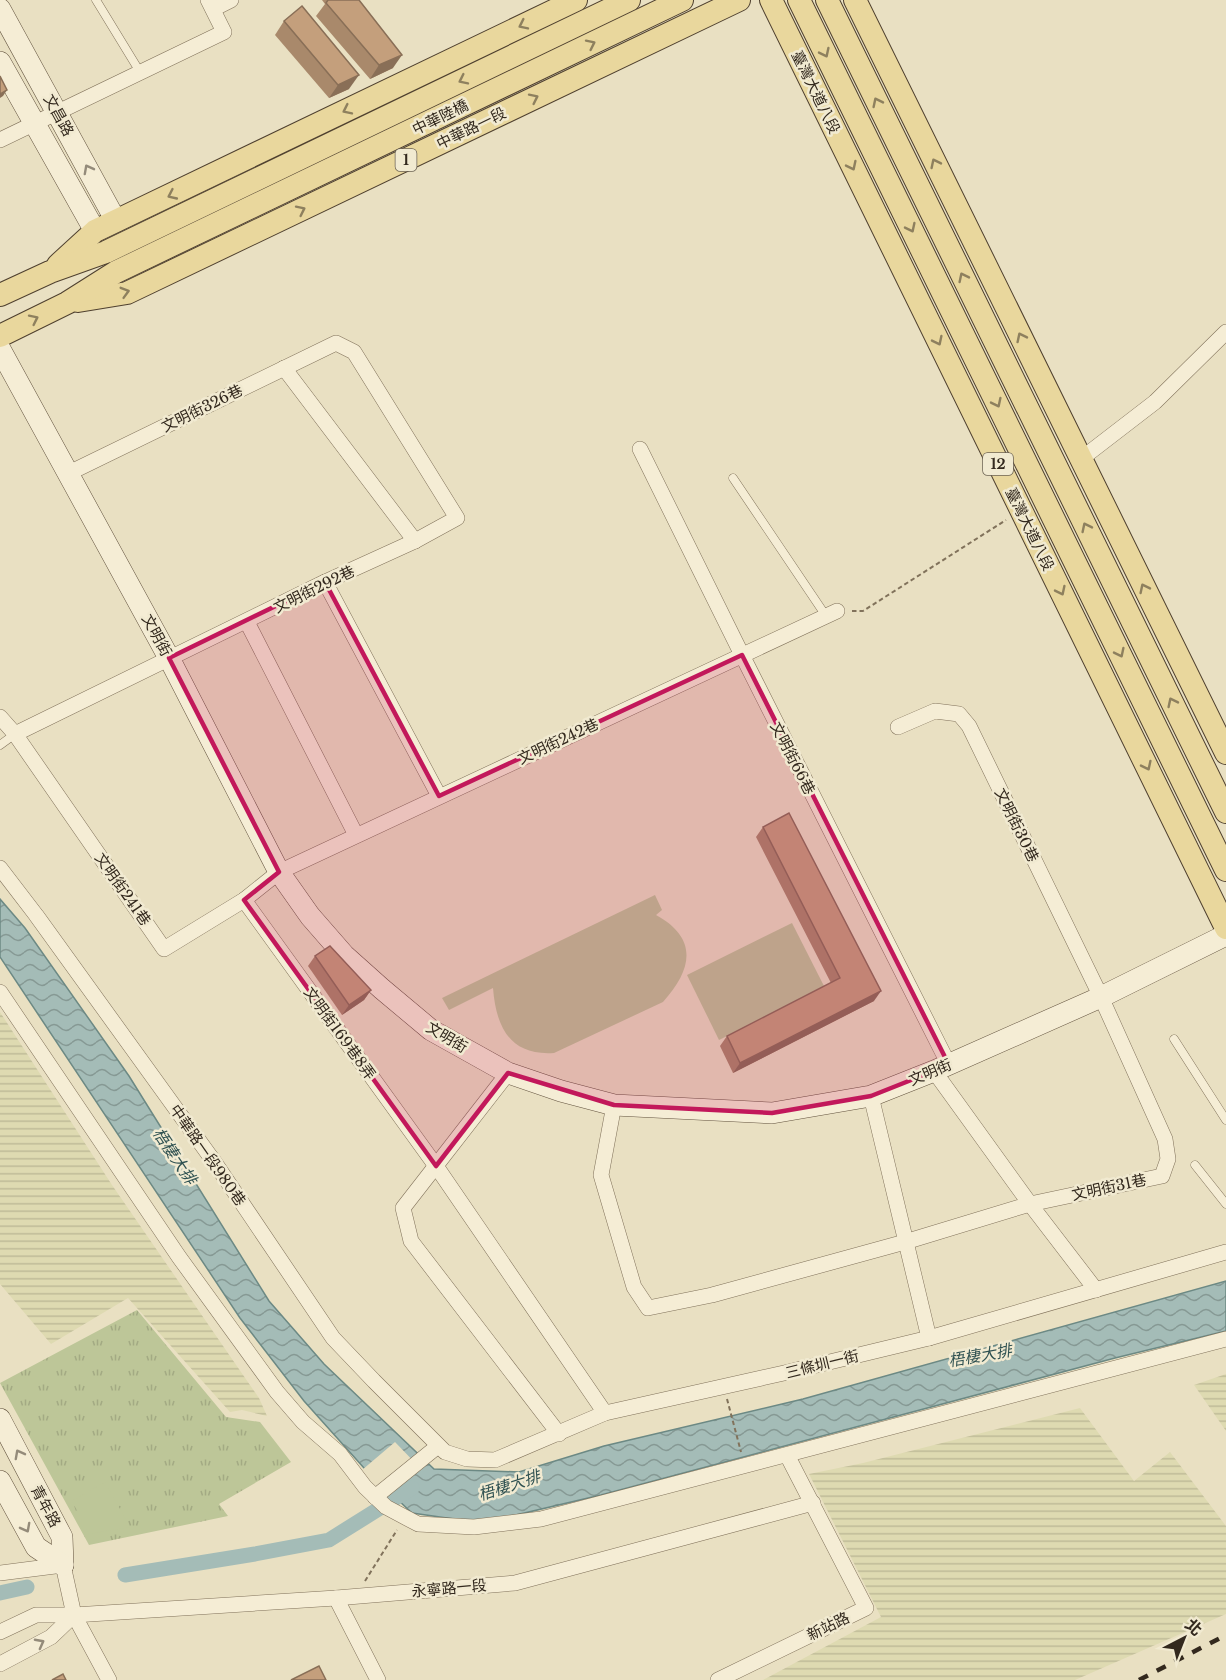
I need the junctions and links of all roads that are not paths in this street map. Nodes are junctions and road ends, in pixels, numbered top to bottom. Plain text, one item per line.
1 (96, 0) edge
2 (231, 0) edge
3 (576, 0) edge
4 (629, 0) edge
5 (682, 0) edge
6 (739, 0) edge
7 (771, 0) edge
8 (799, 0) edge
9 (827, 0) edge
10 (855, 0) edge
11 (211, 5) edge
12 (0, 9) edge
13 (0, 62) edge
14 (140, 72) junction
15 (57, 111) junction
16 (35, 124) junction
17 (0, 140) edge
18 (116, 221) junction
19 (95, 231) junction
20 (198, 233) joint
21 (50, 272) junction
22 (0, 295) edge
23 (67, 303) junction
24 (1226, 332) edge
25 (0, 336) edge
26 (0, 349) edge
27 (284, 368) junction
28 (640, 449) dead end
29 (1081, 459) junction
30 (69, 473) junction
31 (732, 478) dead end
32 (457, 518) joint
33 (415, 541) junction
34 (325, 582) junction
35 (832, 614) joint
36 (247, 622) junction
37 (742, 655) junction
38 (169, 658) junction
39 (0, 717) edge
40 (898, 727) dead end
41 (15, 734) junction
42 (0, 745) edge
43 (1226, 753) edge
44 (439, 796) junction
45 (1226, 812) edge
46 (356, 835) junction
47 (0, 868) edge
48 (1226, 870) edge
49 (279, 872) junction
50 (244, 900) junction
51 (1226, 928) edge
52 (1226, 935) edge
53 (0, 992) edge
54 (1101, 997) junction
55 (1174, 1039) dead end
56 (942, 1068) junction
57 (508, 1073) junction
58 (871, 1096) junction
59 (614, 1105) junction
60 (1226, 1120) edge
61 (436, 1166) junction
62 (1195, 1166) dead end
63 (1030, 1204) junction
64 (1226, 1204) edge
65 (905, 1242) junction
66 (1226, 1252) edge
67 (1096, 1290) junction
68 (929, 1338) junction
69 (1226, 1339) edge
70 (604, 1413) junction
71 (0, 1419) edge
72 (426, 1434) joint
73 (559, 1434) junction
74 (438, 1446) junction
75 (787, 1455) junction
76 (0, 1481) edge
77 (375, 1497) junction
78 (813, 1503) junction
79 (63, 1564) junction
80 (0, 1573) edge
81 (336, 1598) junction
82 (74, 1615) junction
83 (0, 1632) edge
84 (0, 1664) edge
85 (110, 1680) edge
86 (378, 1680) edge
87 (718, 1680) edge

1 - 14 lane
2 - 11 street
3 -> 18 main road
4 -> 21 main road, 中華陸橋
20 -> 5 main road, 中華陸橋 / 1
23 -> 6 main road, 中華路一段 / 1
7 -> 51 main road, 臺灣大道八段 / 12
8 -> 48 main road, 臺灣大道八段 / 12
45 -> 9 main road
29 -> 10 main road
11 - 14 street
12 - 15 street, 文昌路
13 - 16 street, 文昌路
14 - 15 street
15 - 16 street
18 -> 15 street, 文昌路
16 - 17 street
16 - 19 street, 文昌路
18 - 19 main road
19 - 21 main road
20 - 23 main road, 中華路一段 / 1
21 - 22 main road
25 -> 23 main road, 中華路一段 / 1
24 - 29 street
26 - 30 street, 文明街
27 - 30 street, 文明街326巷
27 - 32 street, 文明街326巷
27 - 33 street
28 - 37 street, 文明街66巷
43 -> 29 main road
30 - 38 street, 文明街
31 - 35 lane
32 - 33 street, 文明街292巷
33 - 34 street, 文明街292巷
34 - 36 street, 文明街292巷
34 - 44 street
35 - 37 street, 文明街242巷
36 - 38 street, 文明街292巷
36 - 46 street
37 - 44 street, 文明街242巷
37 - 56 street, 文明街66巷
38 - 41 street, 文明街292巷
38 - 49 street, 文明街
39 - 41 street, 文明街241巷
40 - 54 street, 文明街30巷
41 - 42 lane
41 - 50 street, 文明街241巷
44 - 46 street, 文明街242巷
46 - 49 street, 文明街242巷
47 - 72 street, 中華路一段980巷
49 - 50 street, 文明街241巷
49 - 57 street, 文明街
50 - 61 street, 文明街169巷8弄
52 - 54 street, 文明街
53 - 77 street
54 - 56 street, 文明街
54 - 63 street, 文明街31巷
55 - 60 lane
56 - 58 street, 文明街
56 - 63 street, 文明街66巷
57 - 59 street, 文明街
57 - 61 street
58 - 59 street, 文明街
58 - 65 street
59 - 65 street, 文明街31巷
61 - 70 street, 文明街169巷8弄
61 - 73 street
62 - 64 lane
63 - 65 street, 文明街31巷
63 - 67 street, 文明街66巷
65 - 68 street
66 - 67 street, 三條圳一街
67 - 68 street, 三條圳一街
68 - 70 street, 三條圳一街
69 - 75 street
70 - 73 street, 三條圳一街
79 -> 71 street, 青年路
72 - 74 street, 三條圳一街
73 - 74 street, 三條圳一街
74 - 77 street
75 - 77 street
75 - 78 street
76 -> 79 street, 青年路
78 - 81 street, 永寧路一段
78 - 87 street, 新站路
79 - 80 street
79 - 82 street
81 - 82 street, 永寧路一段
81 - 86 street
82 - 83 street, 永寧路一段
84 -> 82 street
82 - 85 street

